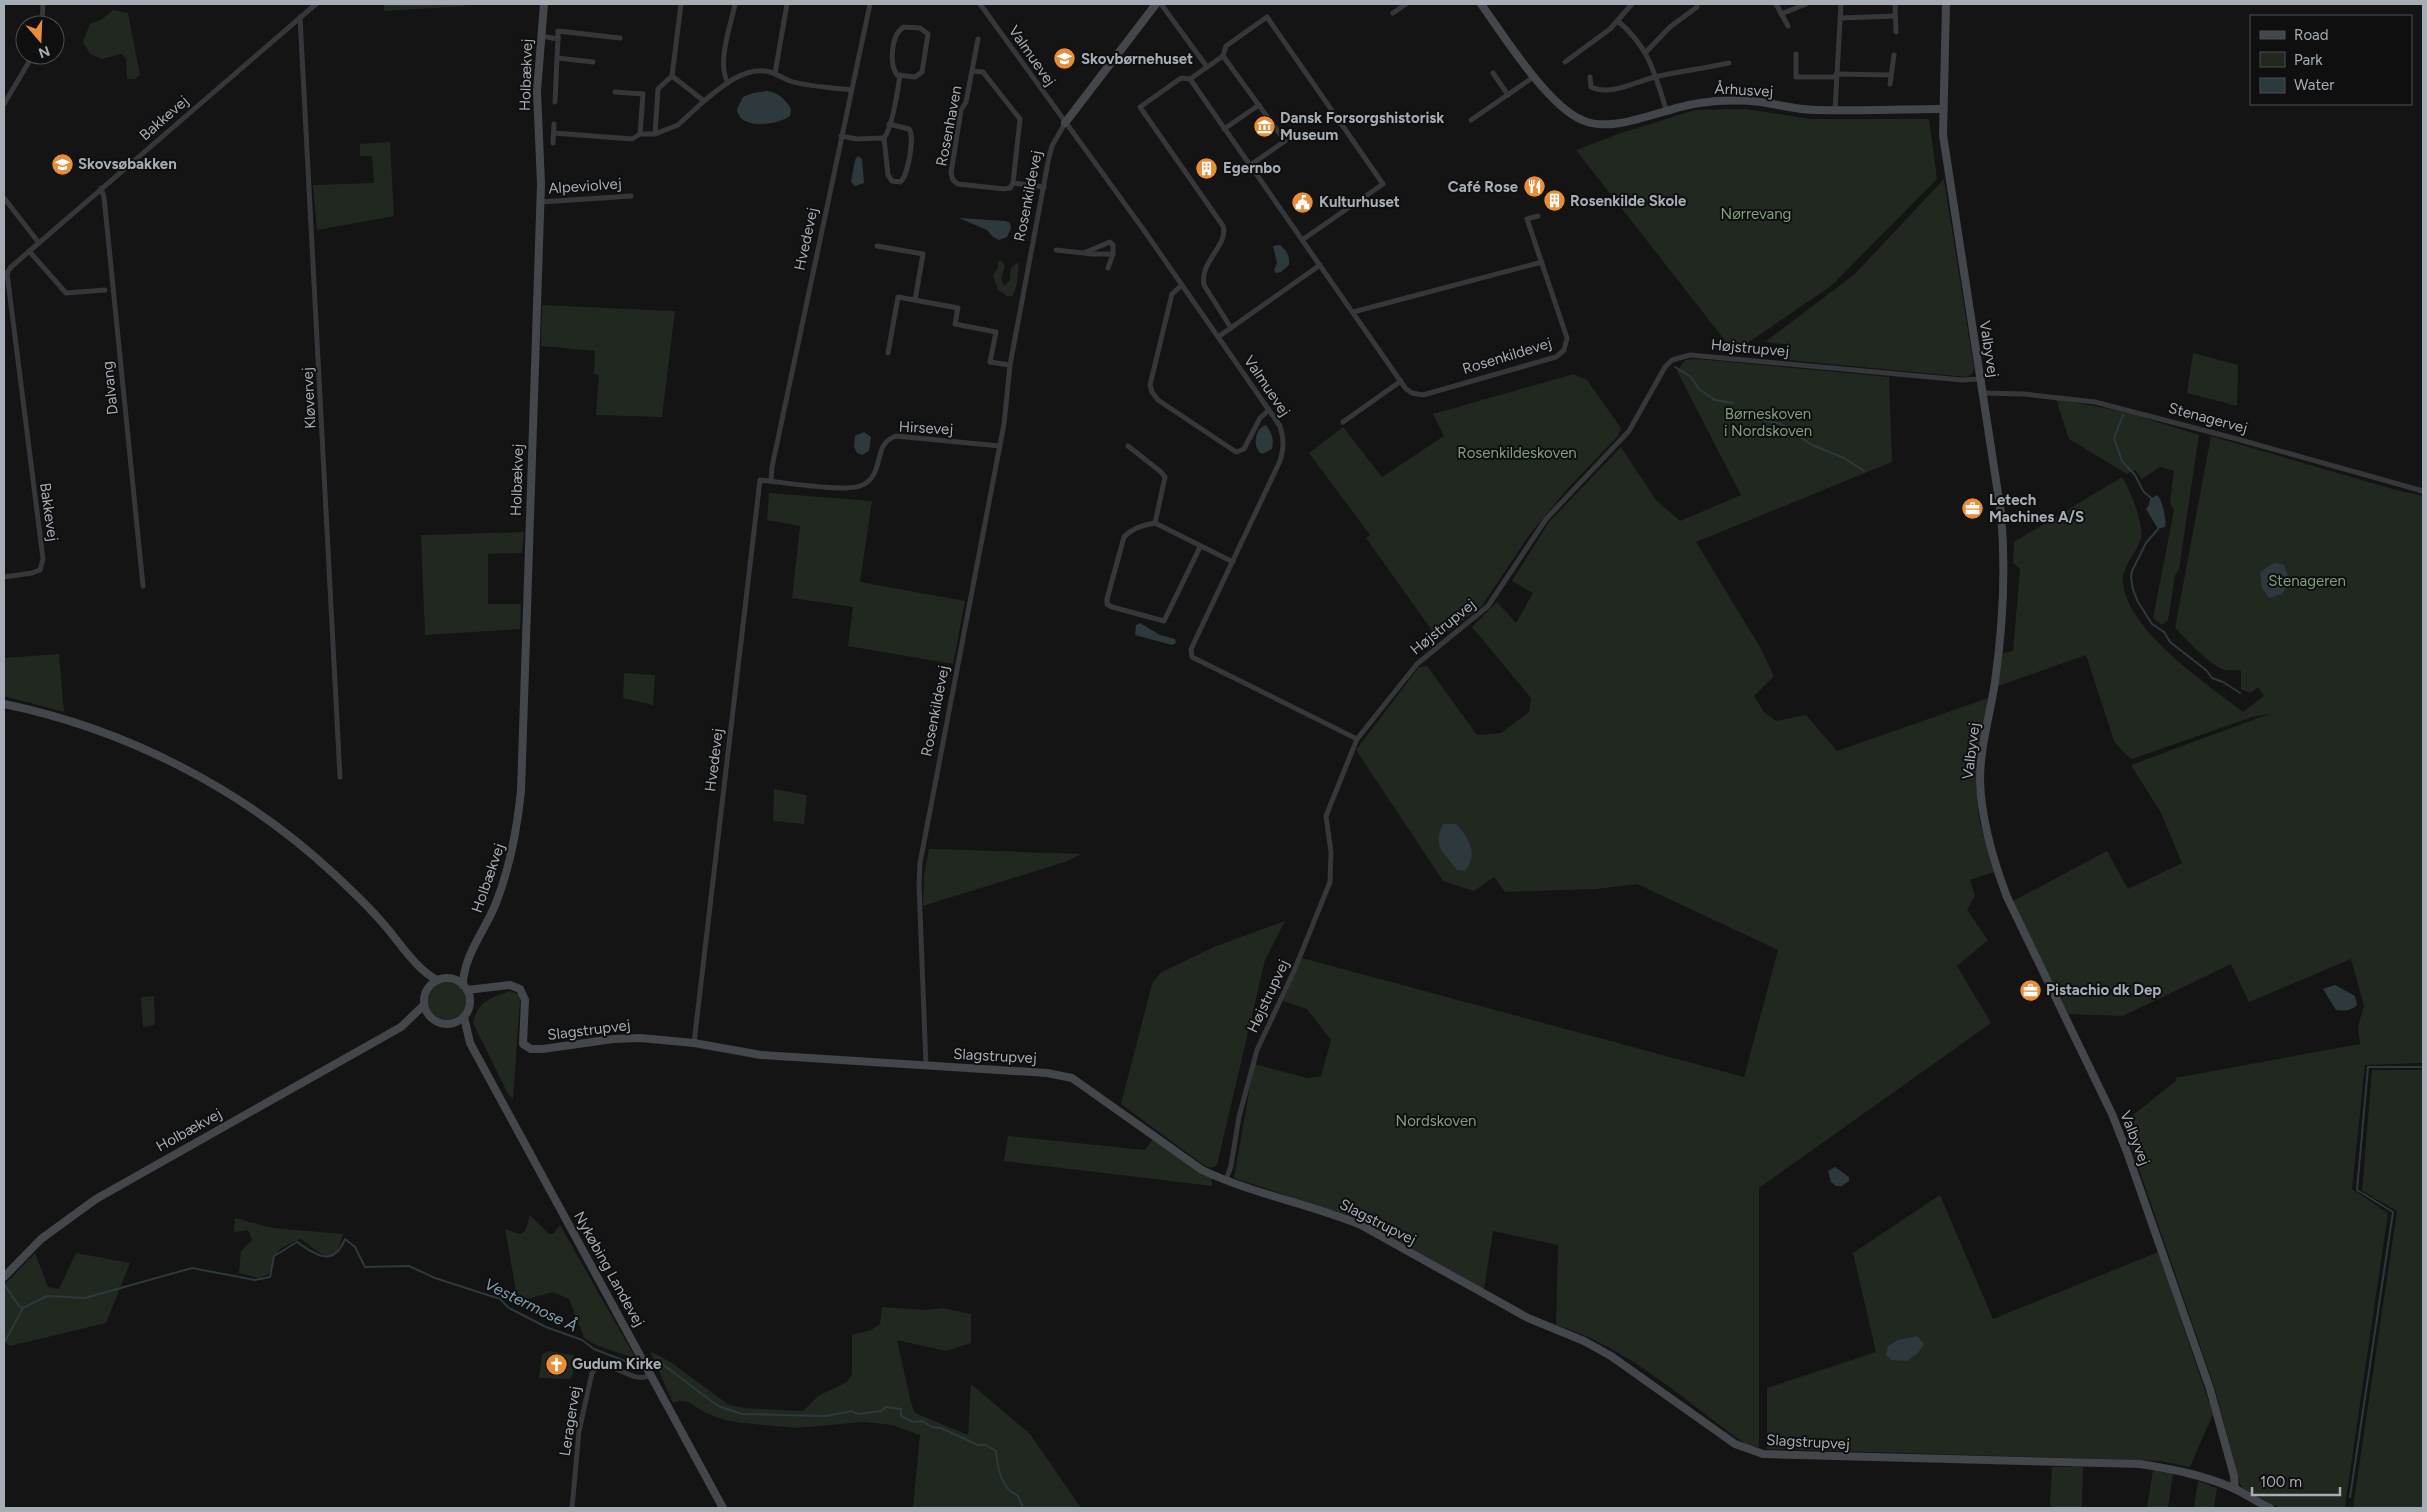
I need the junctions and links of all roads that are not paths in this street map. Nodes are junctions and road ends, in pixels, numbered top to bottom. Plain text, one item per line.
1 (316, 4) edge
2 (544, 4) edge
3 (681, 4) edge
4 (735, 4) edge
5 (788, 4) edge
6 (870, 4) edge
7 (980, 4) edge
8 (1156, 4) edge
9 (1161, 4) edge
10 (1406, 4) edge
11 (1632, 4) edge
12 (1776, 4) edge
13 (1806, 4) edge
14 (1841, 4) edge
15 (1895, 4) edge
16 (1946, 4) edge
17 (1484, 5) edge
18 (1697, 7) dead end
19 (1393, 13) dead end
20 (1781, 14) junction
21 (1896, 16) junction
22 (300, 17) junction
23 (1842, 18) junction
24 (1618, 21) junction
25 (1788, 26) dead end
26 (1896, 32) dead end
27 (541, 36) junction
28 (620, 38) dead end
29 (558, 39) junction
30 (978, 39) dead end
31 (1646, 52) junction
32 (1796, 54) dead end
33 (1894, 55) dead end
34 (1224, 56) junction
35 (557, 58) junction
36 (593, 62) dead end
37 (1565, 62) dead end
38 (1729, 63) dead end
39 (27, 65) edge
40 (1207, 67) junction
41 (972, 71) junction
42 (775, 73) junction
43 (1493, 73) dead end
44 (900, 75) junction
45 (1891, 75) junction
46 (672, 76) junction
47 (1535, 76) junction
48 (1656, 76) junction
49 (1836, 76) junction
50 (1590, 77) dead end
51 (1190, 79) junction
52 (728, 83) junction
53 (1890, 84) dead end
54 (851, 90) junction
55 (615, 92) dead end
56 (1508, 95) junction
57 (704, 101) junction
58 (555, 102) dead end
59 (4, 104) edge
60 (1258, 105) junction
61 (1666, 109) junction
62 (1943, 109) junction
63 (1835, 110) junction
64 (1471, 120) dead end
65 (1065, 123) junction
66 (554, 124) dead end
67 (890, 124) junction
68 (1224, 129) junction
69 (554, 133) junction
70 (640, 134) junction
71 (655, 134) junction
72 (841, 136) junction
73 (884, 138) junction
74 (553, 142) dead end
75 (1250, 166) junction
76 (1014, 183) junction
77 (1044, 187) junction
78 (101, 188) junction
79 (631, 196) dead end
80 (4, 198) edge
81 (541, 202) junction
82 (1538, 216) dead end
83 (1302, 240) junction
84 (38, 243) junction
85 (877, 246) dead end
86 (1056, 250) dead end
87 (29, 251) junction
88 (1084, 253) junction
89 (1113, 254) junction
90 (1542, 262) junction
91 (1320, 265) junction
92 (1108, 268) dead end
93 (1182, 286) junction
94 (105, 290) dead end
95 (915, 300) junction
96 (1353, 312) junction
97 (1231, 328) junction
98 (1218, 337) junction
99 (888, 353) dead end
100 (1010, 365) junction
101 (1980, 379) junction
102 (1401, 381) junction
103 (1982, 393) junction
104 (1270, 410) junction
105 (1343, 422) dead end
106 (1000, 446) junction
107 (1128, 446) dead end
108 (760, 480) joint
109 (771, 481) junction
110 (2423, 491) edge
111 (1155, 523) junction
112 (1200, 546) junction
113 (1233, 562) junction
114 (4, 578) edge
115 (143, 586) dead end
116 (4, 704) edge
117 (1357, 739) junction
118 (340, 777) dead end
119 (474, 949) junction
120 (412, 958) junction
121 (451, 978) junction
122 (437, 980) junction
123 (506, 985) junction
124 (465, 987) junction
125 (428, 988) junction
126 (470, 1001) junction
127 (424, 1006) junction
128 (430, 1017) junction
129 (464, 1017) junction
130 (453, 1024) junction
131 (402, 1026) junction
132 (470, 1043) junction
133 (694, 1043) junction
134 (926, 1066) junction
135 (1226, 1180) junction
136 (4, 1276) edge
137 (651, 1376) junction
138 (2235, 1489) junction
139 (572, 1508) edge
140 (724, 1508) edge
141 (2270, 1508) edge

1 - 22 street, Bakkevej
2 - 27 street, Holbækvej
3 - 46 street
4 - 52 street
5 - 42 street
6 - 54 street, Hvedevej
7 - 65 street, Valmuevej
8 - 65 street, Rosenkildevej
9 - 40 street
10 - 19 street
11 - 24 street
12 - 20 street
13 - 20 street
14 - 23 street
15 - 21 street
16 - 62 street, Valbyvej
17 - 47 street, Århusvej
18 - 31 street
20 - 25 street
21 - 23 street
21 - 26 street
22 - 78 street, Bakkevej
22 - 118 street, Kløvervej
23 - 49 street
24 - 31 street
24 - 37 street
27 - 29 street
27 - 81 street, Holbækvej
28 - 29 street
29 - 35 street
30 - 41 street, Rosenhaven
31 - 48 street
32 - 49 street
33 - 45 street
34 - 40 street
34 - 60 street
34 - 83 street
35 - 36 street
35 - 58 street
38 - 48 street
39 - 59 street
40 - 51 street
41 - 76 street, Rosenhaven
41 - 76 street, Rosenhaven
42 - 52 street
42 - 54 street
43 - 56 street
44 - 44 street
44 - 67 street
45 - 49 street
45 - 53 street
46 - 57 street
46 - 71 street
47 - 56 street
47 - 61 street, Århusvej
48 - 50 street
48 - 61 street
49 - 63 street
51 - 68 street, Rosenkildevej
51 - 97 street
52 - 57 street
54 - 72 street, Hvedevej
55 - 70 street
56 - 64 street
57 - 71 street
60 - 68 street
60 - 75 street
61 - 63 street, Århusvej
62 - 63 street, Århusvej
62 - 101 street, Valbyvej
65 - 77 street, Rosenkildevej
65 - 93 street, Valmuevej
66 - 69 street
67 - 73 street
67 - 73 street
68 - 75 street, Rosenkildevej
69 - 70 street
69 - 74 street
70 - 71 street
72 - 73 street
72 - 109 street, Hvedevej
75 - 83 street, Rosenkildevej
76 - 77 street, Rosenhaven
77 - 100 street, Rosenkildevej
78 - 84 street, Bakkevej
78 - 115 street, Dalvang
79 - 81 street, Alpeviolvej
80 - 84 street
81 - 119 street, Holbækvej
82 - 90 street, Rosenkildevej
83 - 91 street, Rosenkildevej
84 - 87 street, Bakkevej
85 - 95 street
86 - 88 street
87 - 94 street
87 - 114 street, Bakkevej
88 - 89 street
88 - 89 street
89 - 92 street
90 - 96 street
90 - 102 street, Rosenkildevej
91 - 96 street, Rosenkildevej
91 - 97 street
93 - 98 street, Valmuevej
93 - 104 street
95 - 99 street
95 - 100 street
96 - 102 street, Rosenkildevej
97 - 98 street
98 - 104 street, Valmuevej
100 - 106 street, Rosenkildevej
101 - 103 street, Valbyvej
101 - 117 street, Højstrupvej
102 - 105 street
103 - 110 street, Stenagervej
103 - 138 street, Valbyvej
104 - 113 street, Valmuevej
106 - 109 street, Hirsevej
106 - 134 street, Rosenkildevej
107 - 111 street
108 - 109 street, Hirsevej
108 - 133 street, Hvedevej
111 - 112 street
111 - 112 street
112 - 113 street
113 - 117 street, Valmuevej
116 - 120 street
117 - 135 street, Højstrupvej
119 - 121 street, Holbækvej
119 - 124 street, Holbækvej
120 - 122 street
120 - 125 street
121 - 122 street
121 - 124 street
122 - 125 street
123 - 124 street
123 - 126 street
123 - 133 street, Slagstrupvej
124 - 126 street
125 - 127 street
126 - 129 street
127 - 128 street
127 - 131 street, Holbækvej
128 - 130 street
128 - 131 street, Holbækvej
129 - 130 street
129 - 132 street, Nykøbing Landevej
130 - 132 street, Nykøbing Landevej
131 - 136 street, Holbækvej
132 - 137 street, Nykøbing Landevej
133 - 134 street, Slagstrupvej
134 - 135 street, Slagstrupvej
135 - 138 street, Slagstrupvej
137 - 139 street, Leragervej
137 - 140 street, Nykøbing Landevej
138 - 141 street, Slagstrupvej

